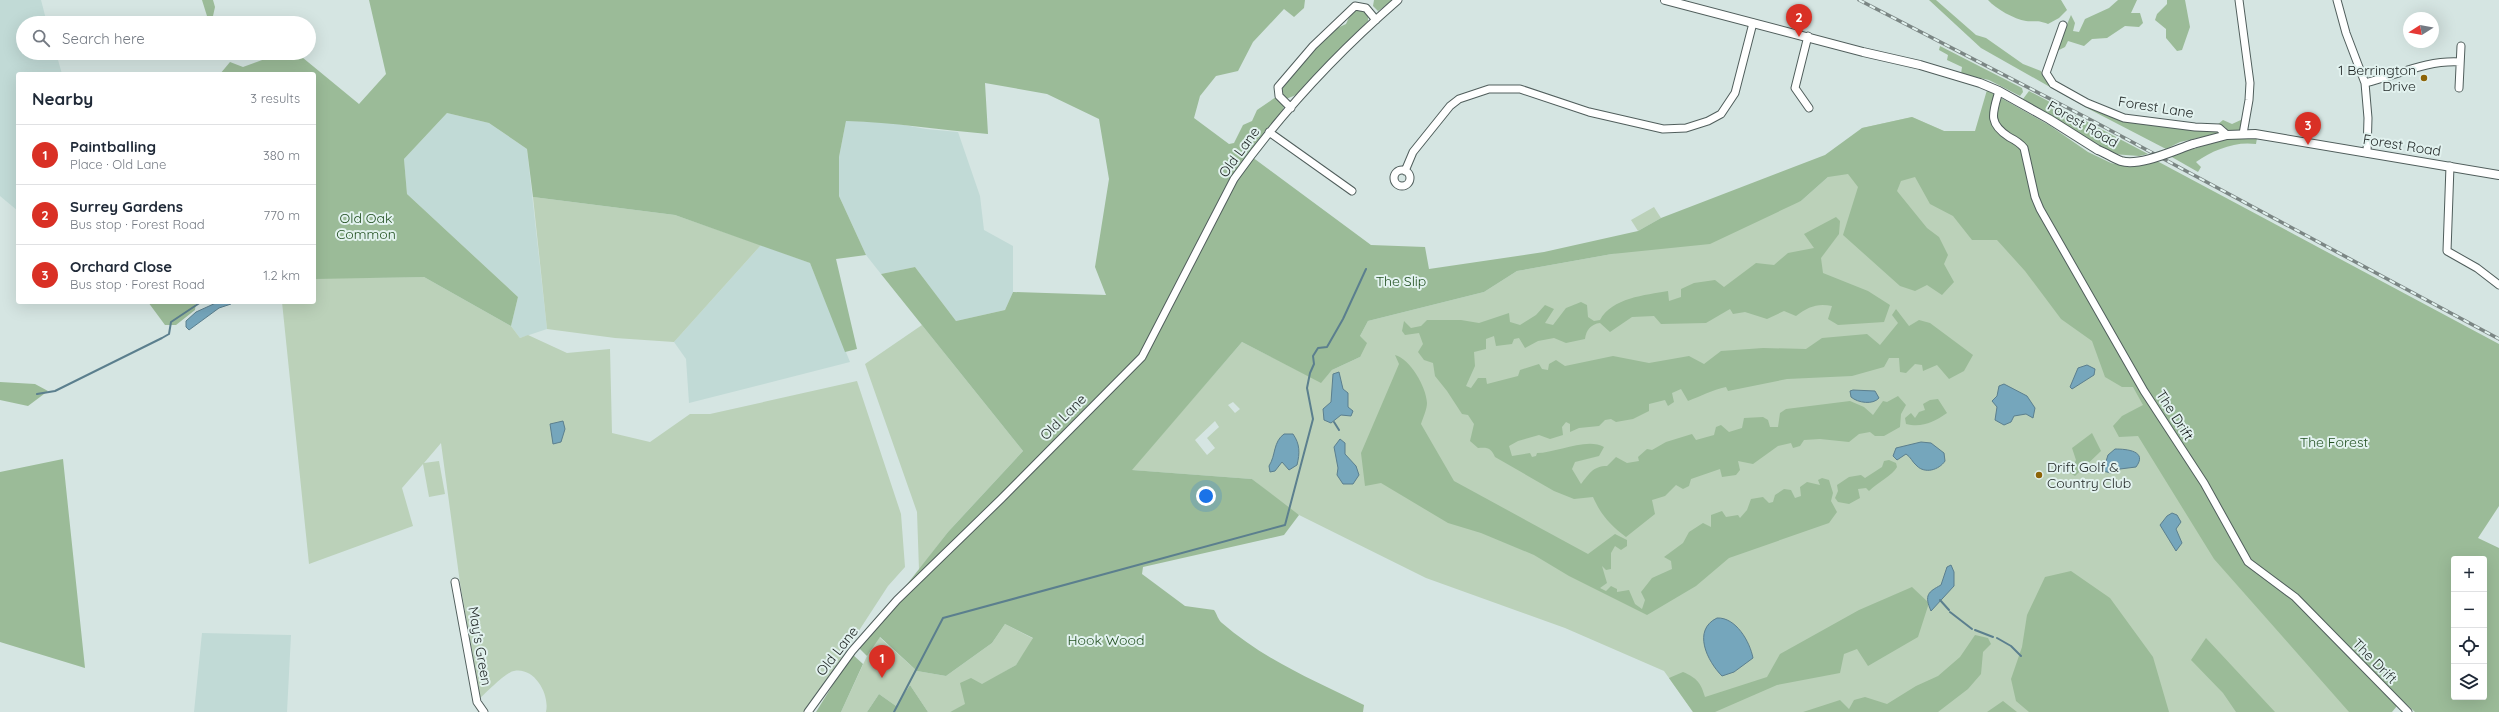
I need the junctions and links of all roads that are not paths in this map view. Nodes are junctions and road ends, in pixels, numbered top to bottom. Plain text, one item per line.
1 (1398, 0) edge
2 (1665, 0) edge
3 (2239, 0) edge
4 (2337, 0) edge
5 (1376, 20) junction
6 (1753, 23) junction
7 (2063, 25) dead end
8 (1808, 36) junction
9 (2461, 46) dead end
10 (2460, 62) junction
11 (2365, 83) junction
12 (2459, 88) dead end
13 (2000, 91) junction
14 (1291, 108) junction
15 (1809, 108) dead end
16 (1269, 132) junction
17 (2242, 134) junction
18 (2227, 135) junction
19 (2367, 153) junction
20 (2450, 166) junction
21 (1405, 171) dead end
22 (2499, 175) edge
23 (1352, 191) dead end
24 (2499, 285) edge
25 (455, 582) dead end
26 (484, 712) edge
27 (808, 712) edge
28 (2408, 712) edge

1 - 5 street, Old Lane
2 - 6 street, Forest Road
3 - 17 street
4 - 11 street
5 - 14 street, Old Lane
5 - 14 street
6 - 8 street, Forest Road
6 - 21 street
7 - 18 street, Forest Lane
8 - 13 street, Forest Road
8 - 15 street
9 - 10 street
10 - 11 street
10 - 12 street
11 - 19 street
13 - 18 street, Forest Road, bridge
13 - 28 street, The Drift
14 - 16 street, Old Lane
16 - 23 street
16 - 27 street, Old Lane
17 - 18 street, Forest Road
17 - 19 street, Forest Road
19 - 20 street, Forest Road
20 - 22 street, Forest Road
20 - 24 street
25 - 26 street, May's Green

